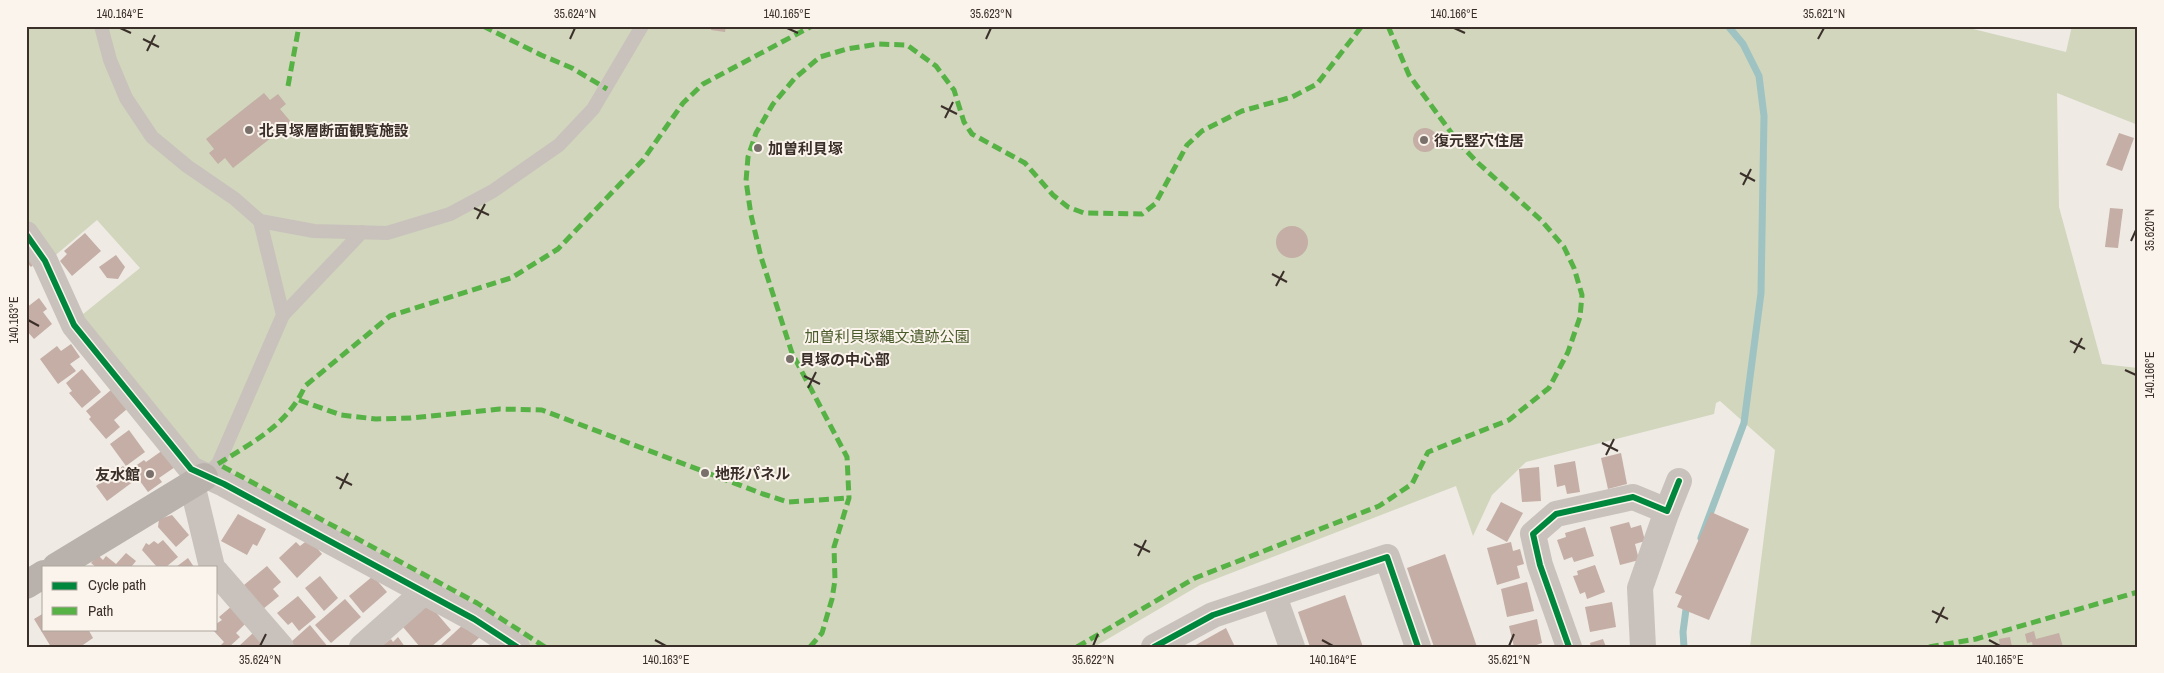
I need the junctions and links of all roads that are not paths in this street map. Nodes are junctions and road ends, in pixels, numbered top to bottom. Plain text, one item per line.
1 (101, 26) edge
2 (642, 26) edge
3 (260, 221) junction
4 (362, 232) junction
5 (26, 234) edge
6 (283, 315) junction
7 (198, 480) junction
8 (1679, 481) dead end
9 (1667, 511) junction
10 (58, 566) edge
11 (212, 566) edge
12 (218, 574) edge
13 (42, 575) edge
14 (26, 585) edge
15 (424, 592) junction
16 (1274, 596) junction
17 (515, 646) edge
18 (281, 647) edge
19 (362, 647) edge
20 (1154, 647) edge
21 (1292, 647) edge
22 (1418, 647) edge
23 (1568, 647) edge
24 (1643, 647) edge

1 - 3 lane
2 - 4 lane
3 - 4 lane
3 - 6 lane
4 - 6 lane
5 - 7 street
6 - 7 lane
7 - 10 street
7 - 11 street
7 - 15 street
8 - 9 street
9 - 23 street
9 - 24 street
12 - 18 street
13 - 14 street
15 - 17 street
15 - 19 street
16 - 20 street
16 - 21 street
16 - 22 street

